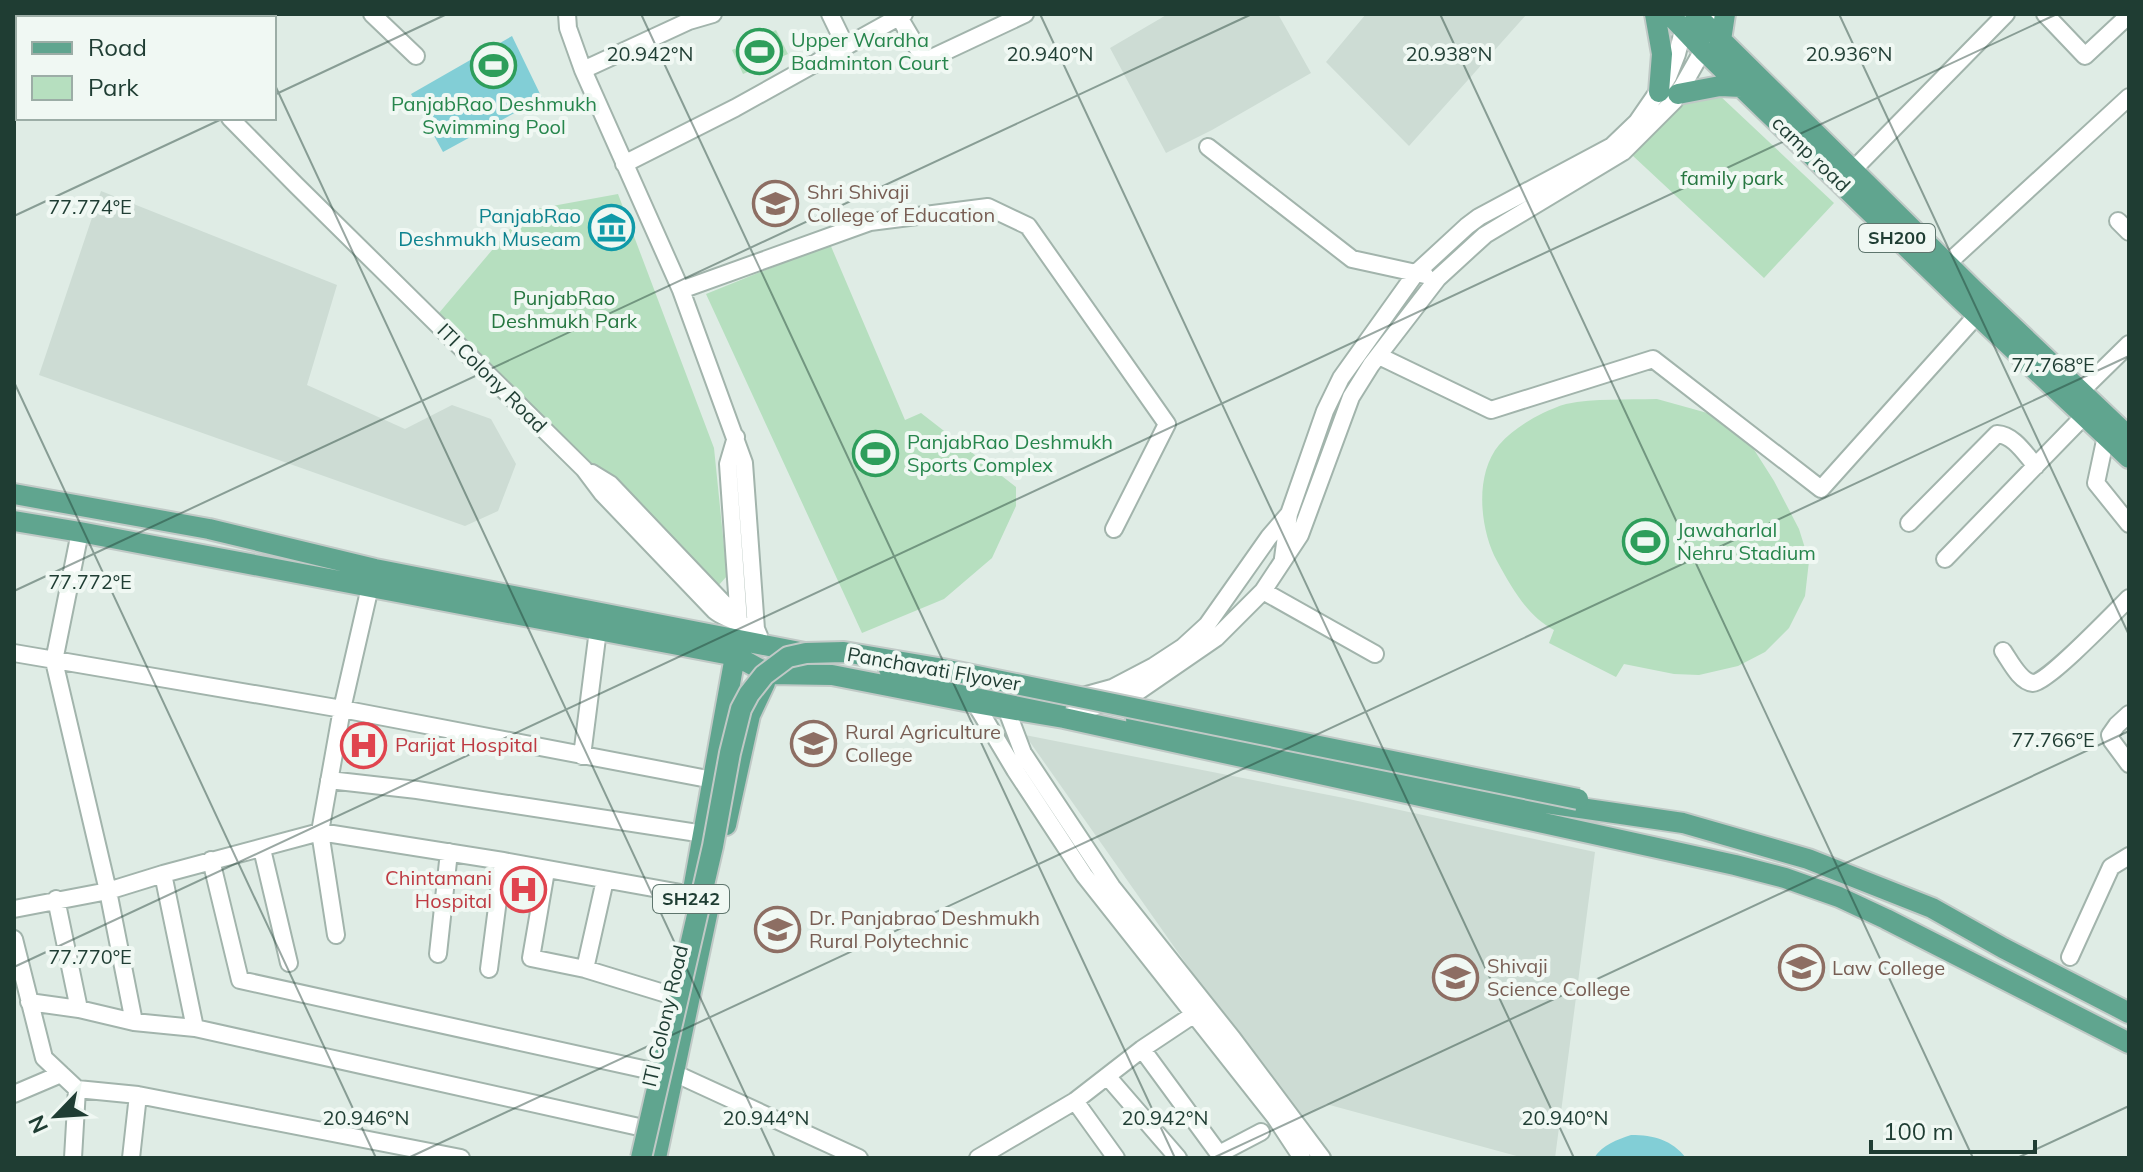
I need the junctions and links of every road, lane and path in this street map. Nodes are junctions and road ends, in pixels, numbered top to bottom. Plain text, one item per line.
1 (372, 14) edge
2 (567, 14) edge
3 (713, 14) edge
4 (830, 14) edge
5 (1025, 14) edge
6 (1655, 14) edge
7 (1669, 14) edge
8 (1725, 14) edge
9 (2006, 14) edge
10 (902, 15) edge
11 (2129, 15) edge
12 (2055, 18) edge
13 (1702, 27) edge
14 (846, 47) junction
15 (416, 56) dead end
16 (583, 70) junction
17 (1742, 87) junction
18 (1669, 93) junction
19 (2129, 97) edge
20 (232, 120) edge
21 (1208, 147) dead end
22 (624, 164) junction
23 (1852, 171) junction
24 (1947, 264) junction
25 (1416, 273) junction
26 (1438, 278) junction
27 (681, 290) junction
28 (1977, 315) junction
29 (2129, 344) edge
30 (1379, 356) junction
31 (2078, 403) junction
32 (2106, 436) junction
33 (2129, 437) edge
34 (2129, 458) edge
35 (2036, 466) junction
36 (14, 494) edge
37 (1289, 514) junction
38 (14, 521) edge
39 (1909, 523) dead end
40 (2129, 524) edge
41 (1114, 529) dead end
42 (80, 532) junction
43 (1283, 559) junction
44 (1945, 559) dead end
45 (370, 587) junction
46 (1263, 591) junction
47 (2129, 598) edge
48 (587, 622) junction
49 (745, 637) junction
50 (2003, 651) dead end
51 (14, 653) edge
52 (1375, 654) dead end
53 (54, 661) junction
54 (769, 674) junction
55 (832, 675) junction
56 (973, 694) junction
57 (1005, 700) junction
58 (1086, 703) junction
59 (342, 709) junction
60 (2129, 714) edge
61 (750, 715) junction
62 (1064, 718) junction
63 (582, 756) junction
64 (2129, 764) edge
65 (329, 780) junction
66 (713, 780) junction
67 (1602, 811) junction
68 (320, 832) junction
69 (704, 834) junction
70 (262, 849) junction
71 (449, 852) junction
72 (2129, 856) edge
73 (211, 860) junction
74 (503, 861) junction
75 (546, 871) junction
76 (163, 874) junction
77 (605, 880) junction
78 (108, 891) junction
79 (692, 895) junction
80 (56, 899) junction
81 (14, 909) edge
82 (336, 935) dead end
83 (14, 939) edge
84 (438, 954) dead end
85 (1157, 956) junction
86 (2070, 957) dead end
87 (289, 963) dead end
88 (489, 969) dead end
89 (585, 969) junction
90 (670, 995) junction
91 (29, 1002) junction
92 (79, 1009) junction
93 (2129, 1013) edge
94 (1193, 1015) junction
95 (134, 1022) junction
96 (195, 1028) junction
97 (2129, 1043) edge
98 (1142, 1049) junction
99 (652, 1071) junction
100 (674, 1073) junction
101 (61, 1074) junction
102 (1107, 1076) junction
103 (77, 1089) junction
104 (14, 1094) edge
105 (138, 1095) junction
106 (1075, 1101) junction
107 (639, 1127) junction
108 (1261, 1132) dead end
109 (1319, 1157) edge
110 (73, 1158) edge
111 (131, 1158) edge
112 (461, 1158) edge
113 (632, 1158) edge
114 (641, 1158) edge
115 (656, 1158) edge
116 (859, 1158) edge
117 (978, 1158) edge
118 (1116, 1158) edge
119 (1178, 1158) edge
120 (1302, 1158) edge

1 - 15 street
2 - 16 street
3 - 16 street
4 - 14 street
5 - 10 street
6 - 18 main road
7 - 13 main road, camp road / SH200
8 - 13 main road
9 - 23 street
10 - 14 street
11 - 12 street
13 - 17 main road, camp road / SH200
13 - 18 street
13 - 18 street
13 - 23 main road, camp road / SH200
14 - 22 street
16 - 22 street
17 - 18 main road
17 - 28 main road, camp road / SH200
18 - 25 street
18 - 26 street
19 - 24 street
20 - 49 street, ITI Colony Road
21 - 25 street
22 - 27 street
23 - 24 main road, camp road / SH200
24 - 31 main road, camp road / SH200
25 - 26 street
25 - 37 street
26 - 30 street
27 - 41 street
27 - 49 street
28 - 30 street
28 - 31 main road, camp road / SH200
29 - 31 street
30 - 43 street
31 - 32 main road, camp road / SH200
31 - 33 main road, camp road / SH200
31 - 35 street
32 - 34 main road, camp road / SH200
32 - 40 street
35 - 39 street
35 - 44 street
36 - 48 main road
37 - 43 street
37 - 58 street, Panchavati Flyover
38 - 42 main road
42 - 45 main road
42 - 53 street
43 - 46 street
45 - 48 main road
45 - 59 street
46 - 52 street
46 - 58 street
47 - 50 street
48 - 49 main road
48 - 63 street
49 - 54 main road
49 - 54 main road
49 - 56 main road
49 - 66 main road, ITI Colony Road / SH242
51 - 53 street
53 - 59 street
53 - 78 street
54 - 55 main road
54 - 61 main road
55 - 56 main road
55 - 61 main road
56 - 57 main road
56 - 85 street
57 - 58 main road
57 - 62 main road
57 - 85 street
58 - 62 street
58 - 67 main road
58 - 67 main road, Panchavati Flyover, bridge
58 - 114 main road, Panchavati Flyover, bridge
59 - 63 street
59 - 65 street
60 - 64 street
61 - 100 main road, SH242
62 - 97 main road
63 - 66 street
65 - 68 street
65 - 69 street
66 - 69 main road, ITI Colony Road / SH242
67 - 93 main road
68 - 70 street
68 - 71 street
68 - 82 street
69 - 79 main road, ITI Colony Road / SH242
70 - 73 street
70 - 87 street
71 - 74 street
71 - 84 street
72 - 86 street
73 - 76 street
73 - 99 street
74 - 75 street
74 - 88 street
75 - 77 street
75 - 89 street
76 - 78 street
76 - 96 street
77 - 79 street
77 - 89 street
78 - 80 street
78 - 95 street
79 - 90 main road, ITI Colony Road / SH242
80 - 81 street
80 - 92 street
83 - 91 street
85 - 94 street
85 - 109 street
89 - 90 street
90 - 99 main road, ITI Colony Road / SH242
91 - 92 street
91 - 101 street
92 - 95 street
94 - 98 street
94 - 120 street
95 - 96 street
96 - 107 street
98 - 102 street
98 - 108 street
99 - 107 main road, ITI Colony Road / SH242
100 - 115 main road, SH242
100 - 116 street
101 - 103 street
101 - 104 street
102 - 106 street
102 - 119 street
103 - 105 street
103 - 110 street
105 - 111 street
105 - 112 street
106 - 117 street
106 - 118 street
107 - 113 main road, ITI Colony Road / SH242

